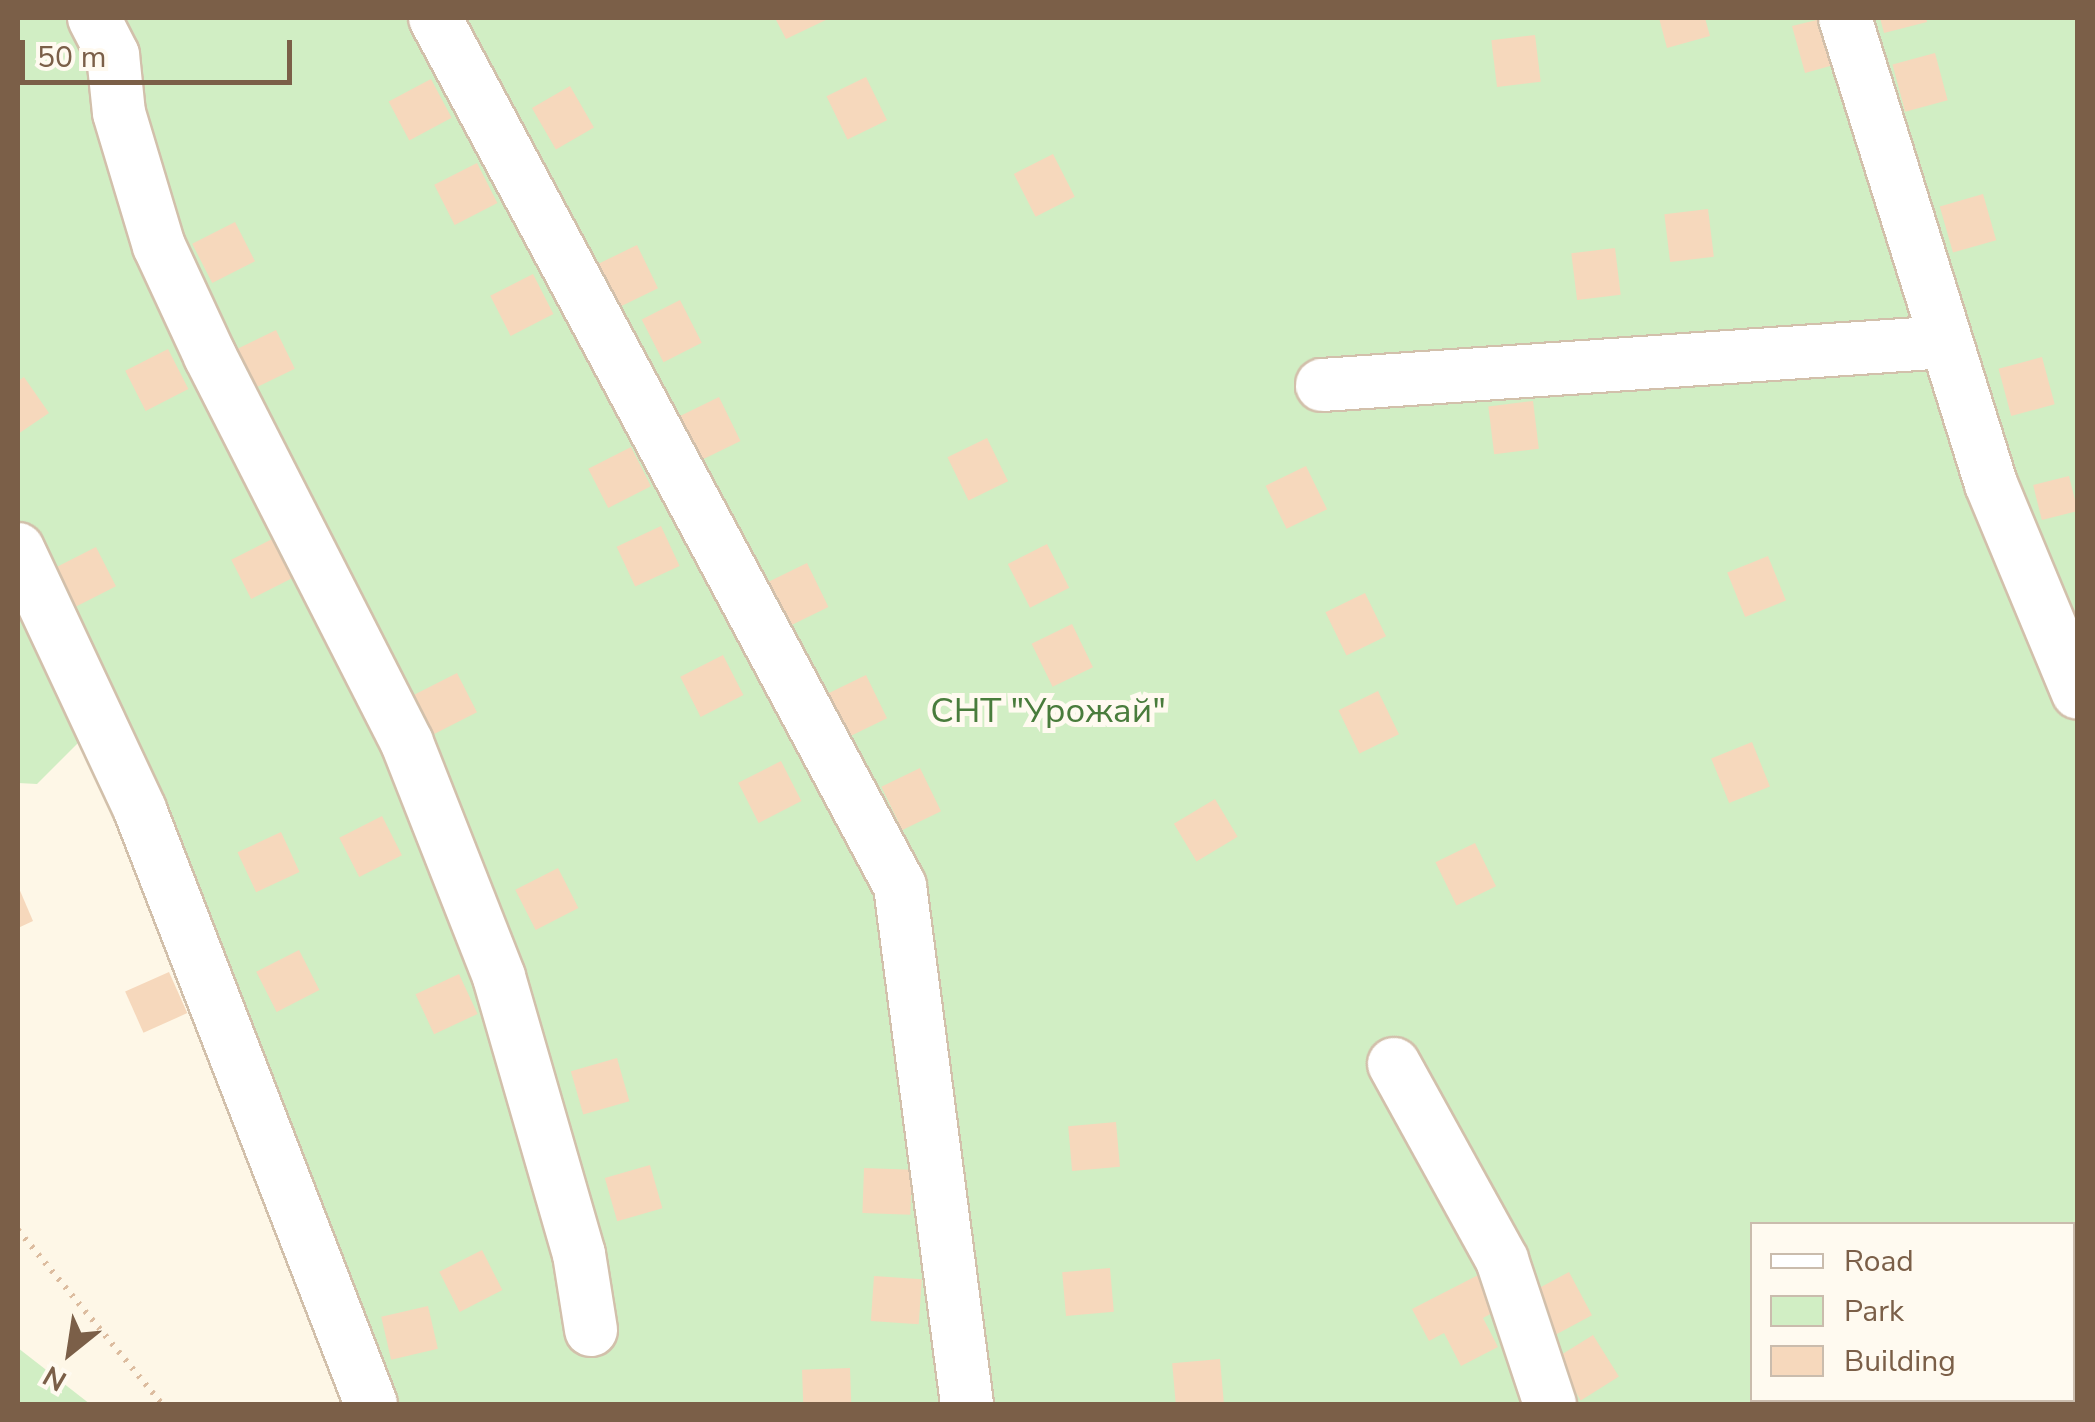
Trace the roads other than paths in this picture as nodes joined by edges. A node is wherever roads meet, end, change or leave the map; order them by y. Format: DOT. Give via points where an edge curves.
graph roads {
  1 [pos="94,18"];
  2 [pos="435,18"];
  3 [pos="1845,18"];
  4 [pos="1946,342"];
  5 [pos="1322,386"];
  6 [pos="18,549"];
  7 [pos="2078,693"];
  8 [pos="1394,1064"];
  9 [pos="591,1330"];
  10 [pos="371,1404"];
  11 [pos="967,1404"];
  12 [pos="1550,1404"];
  1 -- 9 [label="lane" via="112,55 119,114 160,246 406,743 500,978 579,1254"];
  2 -- 11 [label="lane" via="900,886"];
  3 -- 4 [label="lane"];
  4 -- 5 [label="lane"];
  4 -- 7 [label="lane" via="1990,484"];
  6 -- 10 [label="lane" via="140,810"];
  8 -- 12 [label="lane" via="1502,1260"];
}
